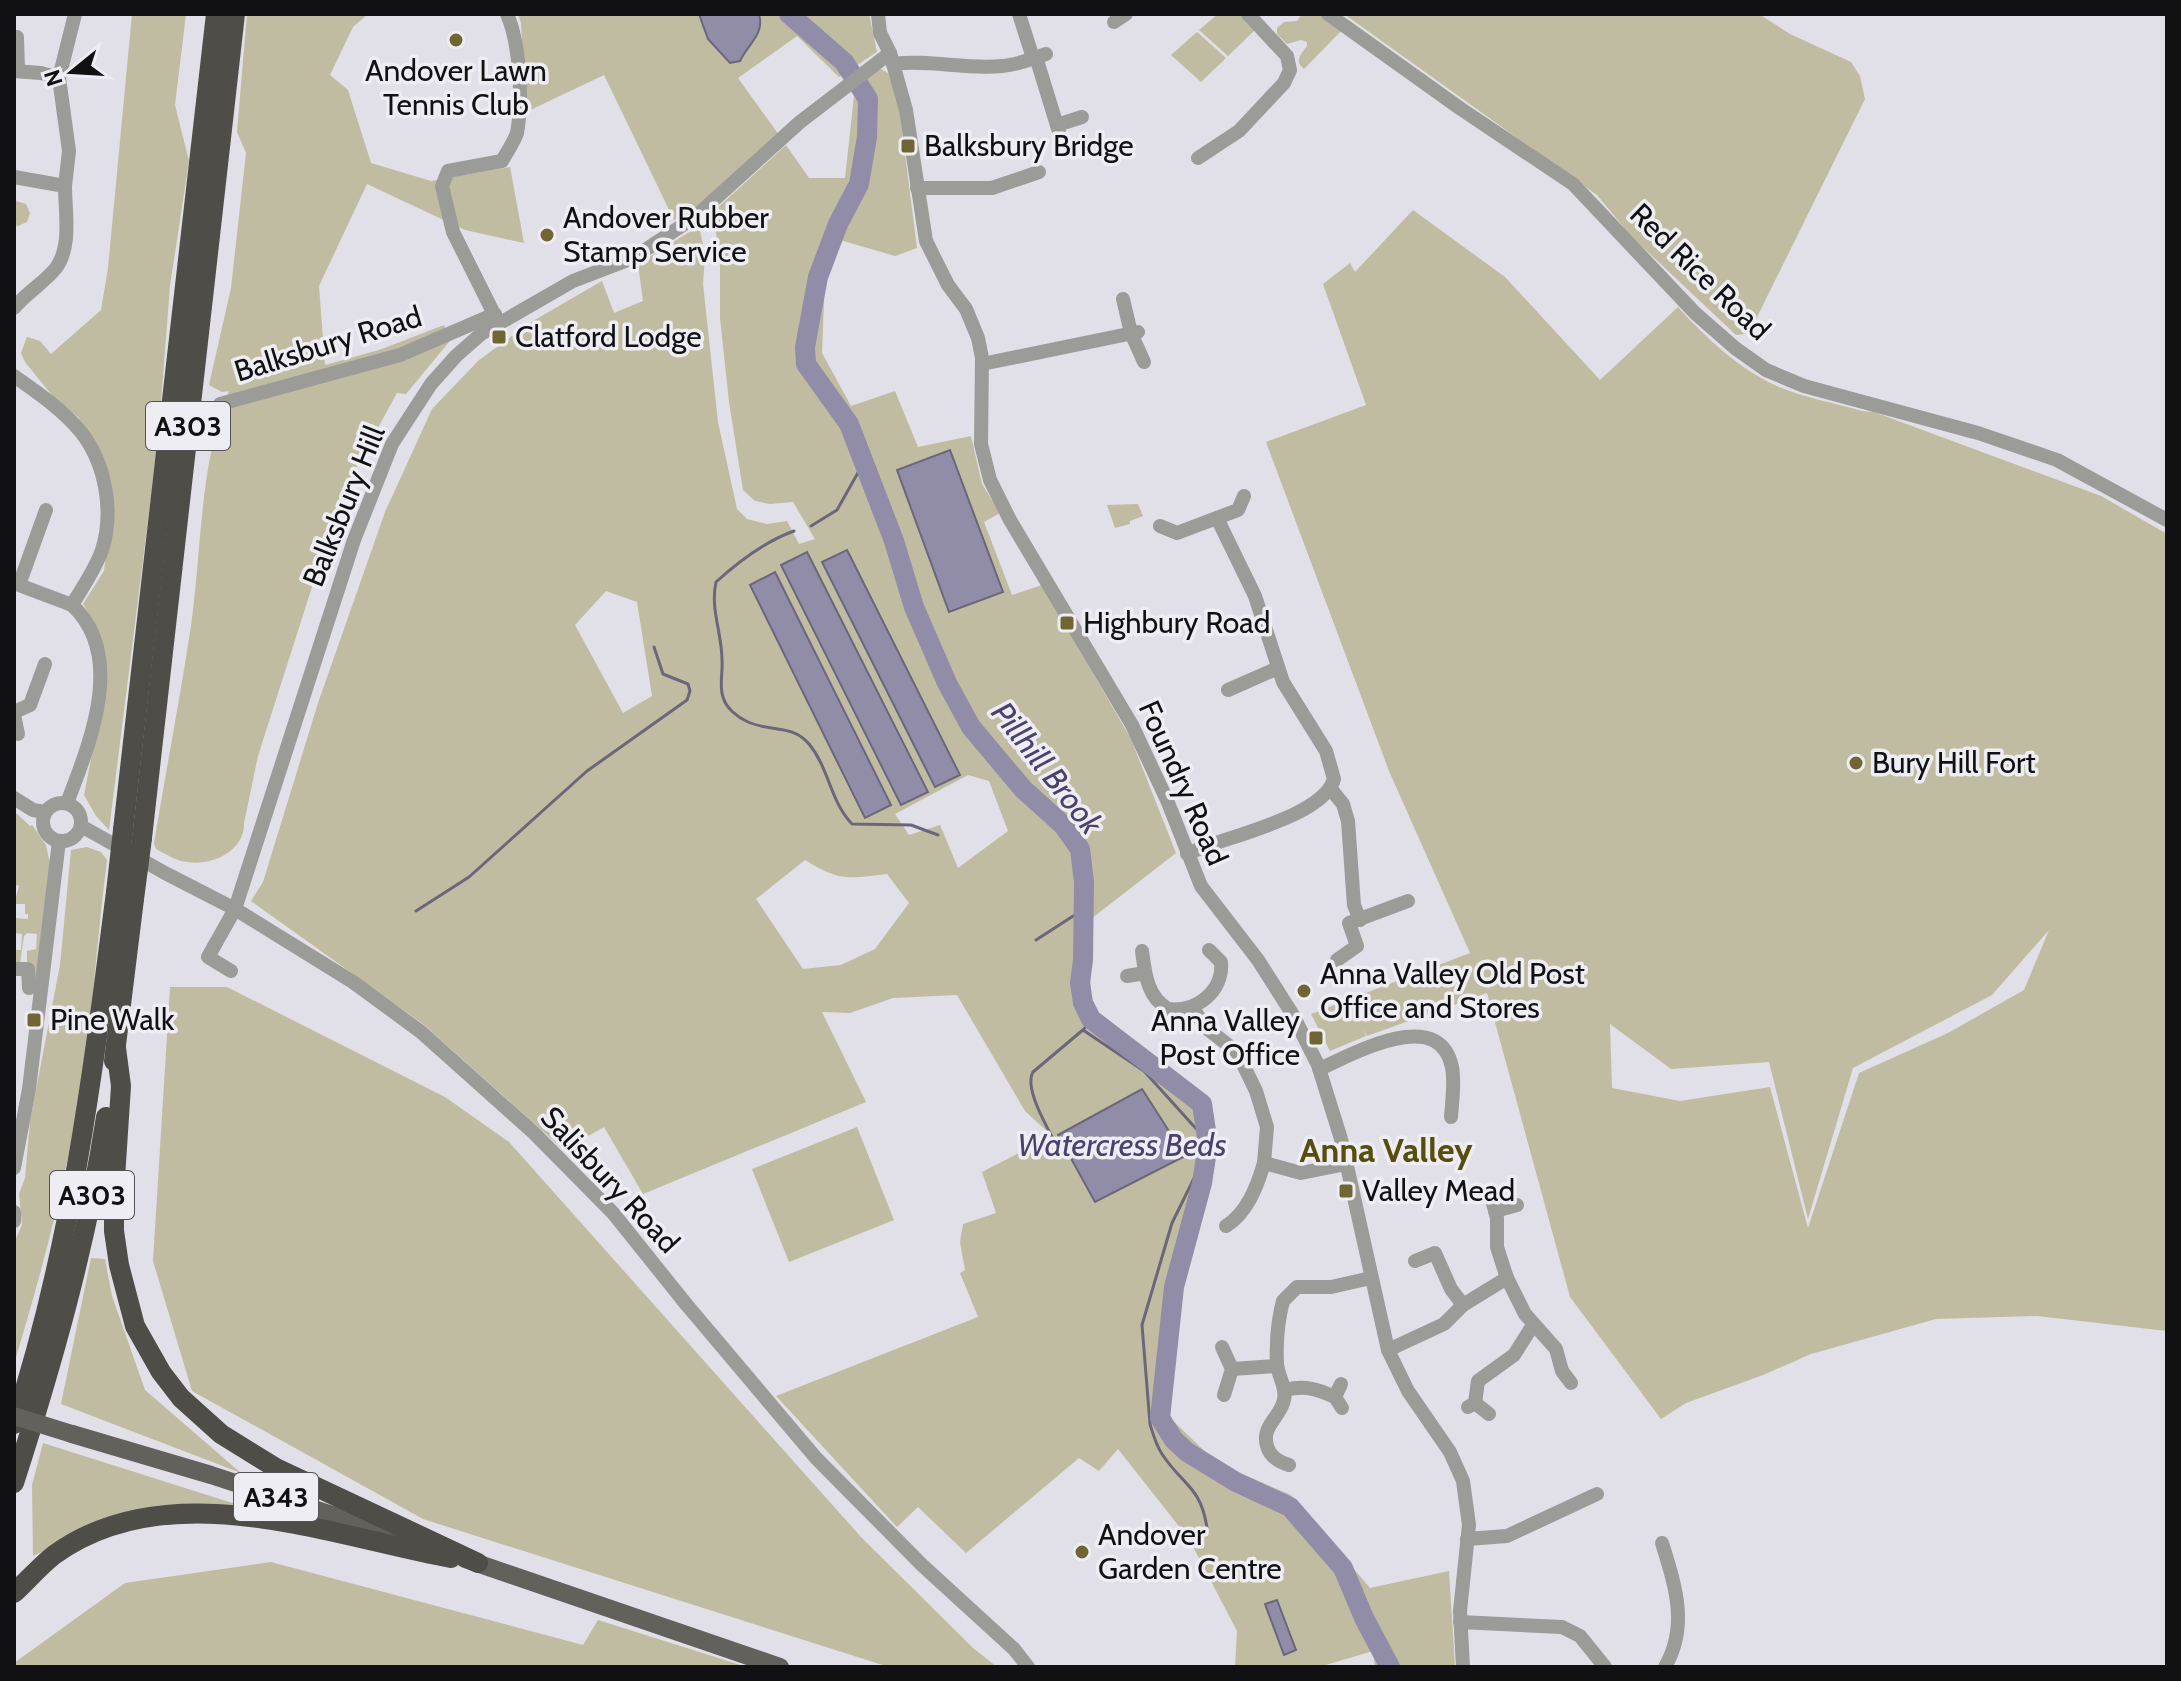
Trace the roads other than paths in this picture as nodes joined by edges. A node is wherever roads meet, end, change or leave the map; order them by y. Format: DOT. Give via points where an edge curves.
graph roads {
  1 [pos="75,14"];
  2 [pos="216,14"];
  3 [pos="235,14"];
  4 [pos="507,14"];
  5 [pos="878,14"];
  6 [pos="1019,14"];
  7 [pos="1248,14"];
  8 [pos="1328,14"];
  9 [pos="14,37"];
  10 [pos="1038,56"];
  11 [pos="891,58"];
  12 [pos="16,71"];
  13 [pos="59,78"];
  14 [pos="1082,117"];
  15 [pos="1198,158"];
  16 [pos="1039,172"];
  17 [pos="14,177"];
  18 [pos="65,186"];
  19 [pos="917,188"];
  20 [pos="1123,299"];
  21 [pos="14,308"];
  22 [pos="497,319"];
  23 [pos="1134,332"];
  24 [pos="1144,362"];
  25 [pos="982,364"];
  26 [pos="14,376"];
  27 [pos="220,404"];
  28 [pos="1244,496"];
  29 [pos="46,510"];
  30 [pos="1217,518"];
  31 [pos="2167,520"];
  32 [pos="1160,526"];
  33 [pos="16,590"];
  34 [pos="72,605"];
  35 [pos="45,664"];
  36 [pos="1278,668"];
  37 [pos="1236,682"];
  38 [pos="14,714"];
  39 [pos="18,734"];
  40 [pos="1330,788"];
  41 [pos="14,798"];
  42 [pos="67,803"];
  43 [pos="45,812"];
  44 [pos="81,826"];
  45 [pos="132,834"];
  46 [pos="59,841"];
  47 [pos="1187,854"];
  48 [pos="125,895"];
  49 [pos="1408,901"];
  50 [pos="235,909"];
  51 [pos="1360,920"];
  52 [pos="1209,950"];
  53 [pos="1142,951"];
  54 [pos="1337,960"];
  55 [pos="14,969"];
  56 [pos="231,971"];
  57 [pos="1145,973"];
  58 [pos="1127,976"];
  59 [pos="29,988"];
  60 [pos="1193,1008"];
  61 [pos="116,1048"];
  62 [pos="1319,1069"];
  63 [pos="21,1089"];
  64 [pos="1456,1107"];
  65 [pos="1264,1163"];
  66 [pos="1346,1164"];
  67 [pos="14,1168"];
  68 [pos="1517,1205"];
  69 [pos="14,1212"];
  70 [pos="14,1221"];
  71 [pos="1238,1224"];
  72 [pos="1415,1261"];
  73 [pos="1371,1278"];
  74 [pos="1507,1278"];
  75 [pos="1463,1305"];
  76 [pos="1533,1325"];
  77 [pos="1222,1347"];
  78 [pos="1388,1350"];
  79 [pos="36,1356"];
  80 [pos="1277,1366"];
  81 [pos="1232,1369"];
  82 [pos="1571,1383"];
  83 [pos="1285,1390"];
  84 [pos="14,1391"];
  85 [pos="1224,1395"];
  86 [pos="1339,1397"];
  87 [pos="1489,1414"];
  88 [pos="14,1416"];
  89 [pos="14,1424"];
  90 [pos="1289,1465"];
  91 [pos="14,1483"];
  92 [pos="1597,1494"];
  93 [pos="1467,1539"];
  94 [pos="1662,1543"];
  95 [pos="478,1563"];
  96 [pos="14,1593"];
  97 [pos="1460,1622"];
  98 [pos="1026,1665"];
  99 [pos="780,1667"];
  100 [pos="1463,1667"];
  101 [pos="1605,1667"];
  102 [pos="1665,1667"];
  1 -- 13 [label="street"];
  2 -- 45 [label="highway, A303"];
  3 -- 45 [label="highway, A303"];
  4 -- 22 [label="street" via="520,80 516,135 502,161 448,171 442,186 453,232"];
  5 -- 11 [label="street, Foundry Road"];
  6 -- 10 [label="street"];
  7 -- 15 [label="street" via="1287,56 1288,77 1239,131"];
  8 -- 31 [label="street, Red Rice Road" via="1573,184 1695,313 1766,370 1804,386 2057,460"];
  9 -- 12 [label="street"];
  10 -- 11 [label="street" via="999,67"];
  10 -- 14 [label="street" via="1058,129"];
  11 -- 19 [label="street, Foundry Road" via="906,110"];
  11 -- 22 [label="street, Balksbury Hill" via="868,68 800,122 695,217 633,258"];
  12 -- 13 [label="street"];
  13 -- 18 [label="street" via="69,151"];
  16 -- 19 [label="street" via="992,188"];
  17 -- 18 [label="street"];
  18 -- 21 [label="street" via="66,237 59,261"];
  19 -- 25 [label="street, Foundry Road" via="929,253 970,318"];
  20 -- 23 [label="street"];
  22 -- 27 [label="street, Balksbury Road" via="400,355"];
  22 -- 50 [label="street, Balksbury Hill" via="431,384 392,444 338,585"];
  23 -- 24 [label="street"];
  23 -- 25 [label="street"];
  25 -- 47 [label="street, Foundry Road" via="980,434 990,480 1132,725"];
  26 -- 34 [label="street" via="83,434 103,477 108,498 105,538"];
  28 -- 30 [label="street" via="1238,510"];
  29 -- 33 [label="street"];
  30 -- 32 [label="street" via="1177,533"];
  30 -- 36 [label="street" via="1238,573 1259,607"];
  33 -- 34 [label="street"];
  34 -- 42 [label="street" via="94,639 100,686 94,727"];
  35 -- 38 [label="street" via="30,705"];
  36 -- 37 [label="street"];
  36 -- 40 [label="street" via="1326,751 1334,779"];
  38 -- 39 [label="street"];
  40 -- 47 [label="street" via="1275,824"];
  40 -- 51 [label="street" via="1346,812 1354,905"];
  41 -- 43 [label="street"];
  42 -- 43 [label="street"];
  42 -- 44 [label="street" via="77,809"];
  43 -- 46 [label="street" via="45,830"];
  44 -- 46 [label="street" via="70,839"];
  44 -- 50 [label="street, Salisbury Road"];
  45 -- 48 [label="highway, A303, bridge"];
  46 -- 63 [label="street"];
  47 -- 62 [label="street, Foundry Road" via="1201,886 1249,946 1293,1015"];
  48 -- 61 [label="highway, A303"];
  48 -- 79 [label="highway, A303" via="81,1150"];
  49 -- 51 [label="street"];
  50 -- 56 [label="street, Balksbury Hill" via="208,957"];
  50 -- 98 [label="street, Salisbury Road" via="353,982 421,1032 534,1133 613,1213 816,1458"];
  51 -- 54 [label="street" via="1349,923 1357,946"];
  52 -- 60 [label="street" via="1226,964 1215,988"];
  53 -- 57 [label="street"];
  55 -- 59 [label="street" via="28,969"];
  57 -- 58 [label="street"];
  57 -- 60 [label="street" via="1163,1006"];
  60 -- 65 [label="street" via="1205,1027 1237,1052 1256,1091 1267,1127"];
  61 -- 91 [label="highway, A303" via="84,1240"];
  61 -- 95 [label="highway" via="121,1086 114,1160 117,1253 135,1326 161,1372 197,1414 266,1462"];
  62 -- 64 [label="street" via="1382,1043 1430,1038 1448,1056"];
  62 -- 66 [label="street, Foundry Road"];
  63 -- 67 [label="street"];
  65 -- 66 [label="street" via="1301,1173"];
  65 -- 71 [label="street"];
  66 -- 73 [label="street, Foundry Road"];
  68 -- 74 [label="street" via="1494,1206 1497,1247"];
  69 -- 70 [label="street"];
  72 -- 75 [label="street" via="1436,1248"];
  73 -- 78 [label="street, Foundry Road"];
  73 -- 80 [label="street" via="1291,1290 1280,1312"];
  74 -- 75 [label="street"];
  74 -- 76 [label="street"];
  75 -- 78 [label="street" via="1444,1324"];
  76 -- 82 [label="street" via="1552,1343"];
  76 -- 87 [label="street" via="1514,1355 1478,1381 1472,1405"];
  77 -- 81 [label="street"];
  78 -- 93 [label="street, Foundry Road" via="1408,1391 1457,1464 1468,1510"];
  79 -- 84 [label="highway"];
  79 -- 89 [label="highway, A303"];
  80 -- 81 [label="street"];
  80 -- 83 [label="street"];
  81 -- 85 [label="street"];
  83 -- 86 [label="street" via="1312,1387"];
  83 -- 90 [label="street" via="1265,1442 1266,1459"];
  88 -- 95 [label="main road, A343, bridge"];
  92 -- 93 [label="street" via="1507,1536"];
  93 -- 97 [label="street, Foundry Road"];
  94 -- 102 [label="street" via="1674,1557 1679,1618"];
  95 -- 96 [label="highway" via="236,1515 159,1515 93,1534 54,1555"];
  95 -- 99 [label="main road, A343"];
  97 -- 100 [label="street, Foundry Road"];
  97 -- 101 [label="street" via="1562,1627 1580,1636"];
}
